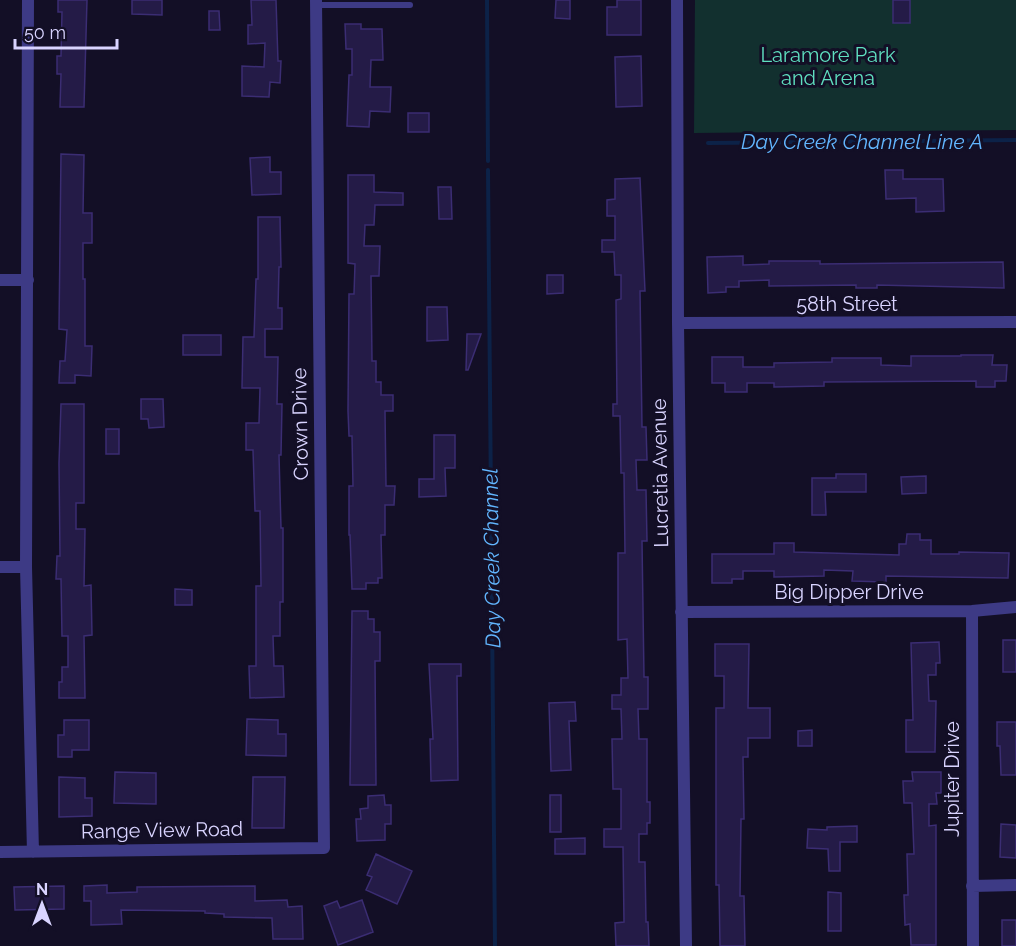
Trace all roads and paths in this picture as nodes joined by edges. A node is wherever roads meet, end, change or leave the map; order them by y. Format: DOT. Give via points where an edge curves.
graph roads {
  1 [pos="28,0"];
  2 [pos="677,0"];
  3 [pos="316,3"];
  4 [pos="410,5"];
  5 [pos="0,280"];
  6 [pos="28,280"];
  7 [pos="1016,322"];
  8 [pos="678,323"];
  9 [pos="0,567"];
  10 [pos="26,567"];
  11 [pos="1016,608"];
  12 [pos="972,611"];
  13 [pos="681,612"];
  14 [pos="324,848"];
  15 [pos="0,852"];
  16 [pos="33,852"];
  17 [pos="1016,885"];
  18 [pos="972,886"];
  19 [pos="686,946"];
  20 [pos="973,946"];
  1 -- 6 [label="street"];
  2 -- 8 [label="street, Lucretia Avenue"];
  3 -- 4 [label="lane"];
  3 -- 14 [label="street, Crown Drive"];
  5 -- 6 [label="street"];
  6 -- 10 [label="street"];
  7 -- 8 [label="street, 58th Street"];
  8 -- 13 [label="street, Lucretia Avenue"];
  9 -- 10 [label="street"];
  10 -- 16 [label="street"];
  11 -- 12 [label="street, Big Dipper Drive"];
  12 -- 13 [label="street, Big Dipper Drive"];
  12 -- 18 [label="street, Jupiter Drive"];
  13 -- 19 [label="street, Lucretia Avenue"];
  14 -- 16 [label="street, Range View Road"];
  15 -- 16 [label="street, Range View Road"];
  17 -- 18 [label="street"];
  18 -- 20 [label="street, Jupiter Drive"];
}
